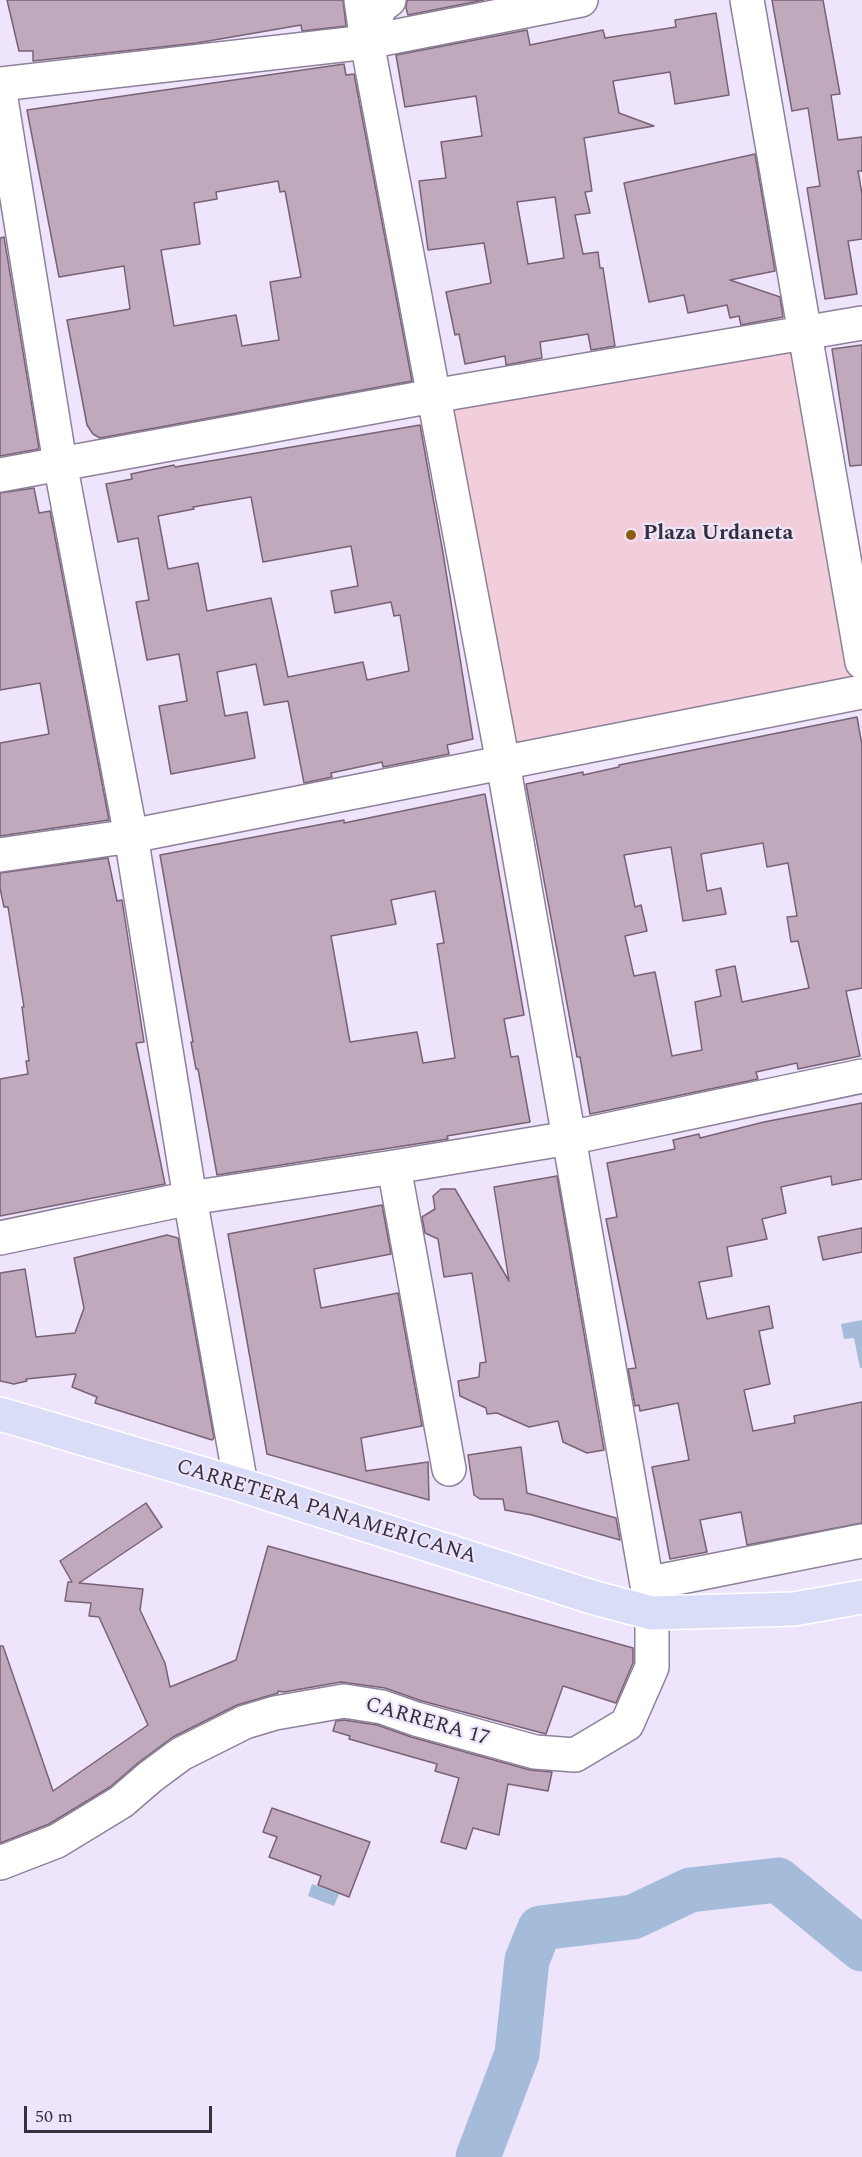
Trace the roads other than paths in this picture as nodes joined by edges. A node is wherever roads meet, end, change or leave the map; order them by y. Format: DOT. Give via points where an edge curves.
graph roads {
  1 [pos="361,0"];
  2 [pos="389,0"];
  3 [pos="581,0"];
  4 [pos="747,0"];
  5 [pos="367,42"];
  6 [pos="0,84"];
  7 [pos="0,93"];
  8 [pos="862,323"];
  9 [pos="806,334"];
  10 [pos="433,396"];
  11 [pos="60,463"];
  12 [pos="0,475"];
  13 [pos="862,662"];
  14 [pos="862,692"];
  15 [pos="503,763"];
  16 [pos="131,836"];
  17 [pos="0,855"];
  18 [pos="862,1076"];
  19 [pos="569,1138"];
  20 [pos="394,1167"];
  21 [pos="190,1198"];
  22 [pos="0,1238"];
  23 [pos="0,1414"];
  24 [pos="449,1469"];
  25 [pos="241,1485"];
  26 [pos="862,1541"];
  27 [pos="862,1598"];
  28 [pos="652,1613"];
  29 [pos="0,1863"];
  1 -- 5 [label="street"];
  2 -- 5 [label="street" via="380,7"];
  3 -- 5 [label="street"];
  4 -- 9 [label="street"];
  5 -- 6 [label="street"];
  5 -- 10 [label="street"];
  7 -- 11 [label="street"];
  8 -- 9 [label="street"];
  9 -- 10 [label="street"];
  9 -- 13 [label="street"];
  10 -- 11 [label="street"];
  10 -- 15 [label="street"];
  11 -- 12 [label="street"];
  11 -- 16 [label="street"];
  14 -- 15 [label="street"];
  15 -- 16 [label="street"];
  15 -- 19 [label="street"];
  16 -- 17 [label="street"];
  16 -- 21 [label="street"];
  18 -- 19 [label="street"];
  19 -- 20 [label="street"];
  19 -- 28 [label="street"];
  20 -- 21 [label="street"];
  20 -- 24 [label="street"];
  21 -- 22 [label="street"];
  21 -- 25 [label="street"];
  23 -- 25 [label="main road, CARRETERA PANAMERICANA"];
  25 -- 28 [label="main road, CARRETERA PANAMERICANA"];
  26 -- 28 [label="street" via="662,1581"];
  27 -- 28 [label="main road, CARRETERA PANAMERICANA" via="794,1609"];
  28 -- 29 [label="street, CARRERA 17" via="652,1667 627,1724 574,1755 535,1752 382,1707 344,1701 275,1713 245,1722 181,1754 121,1802 74,1831"];
}
